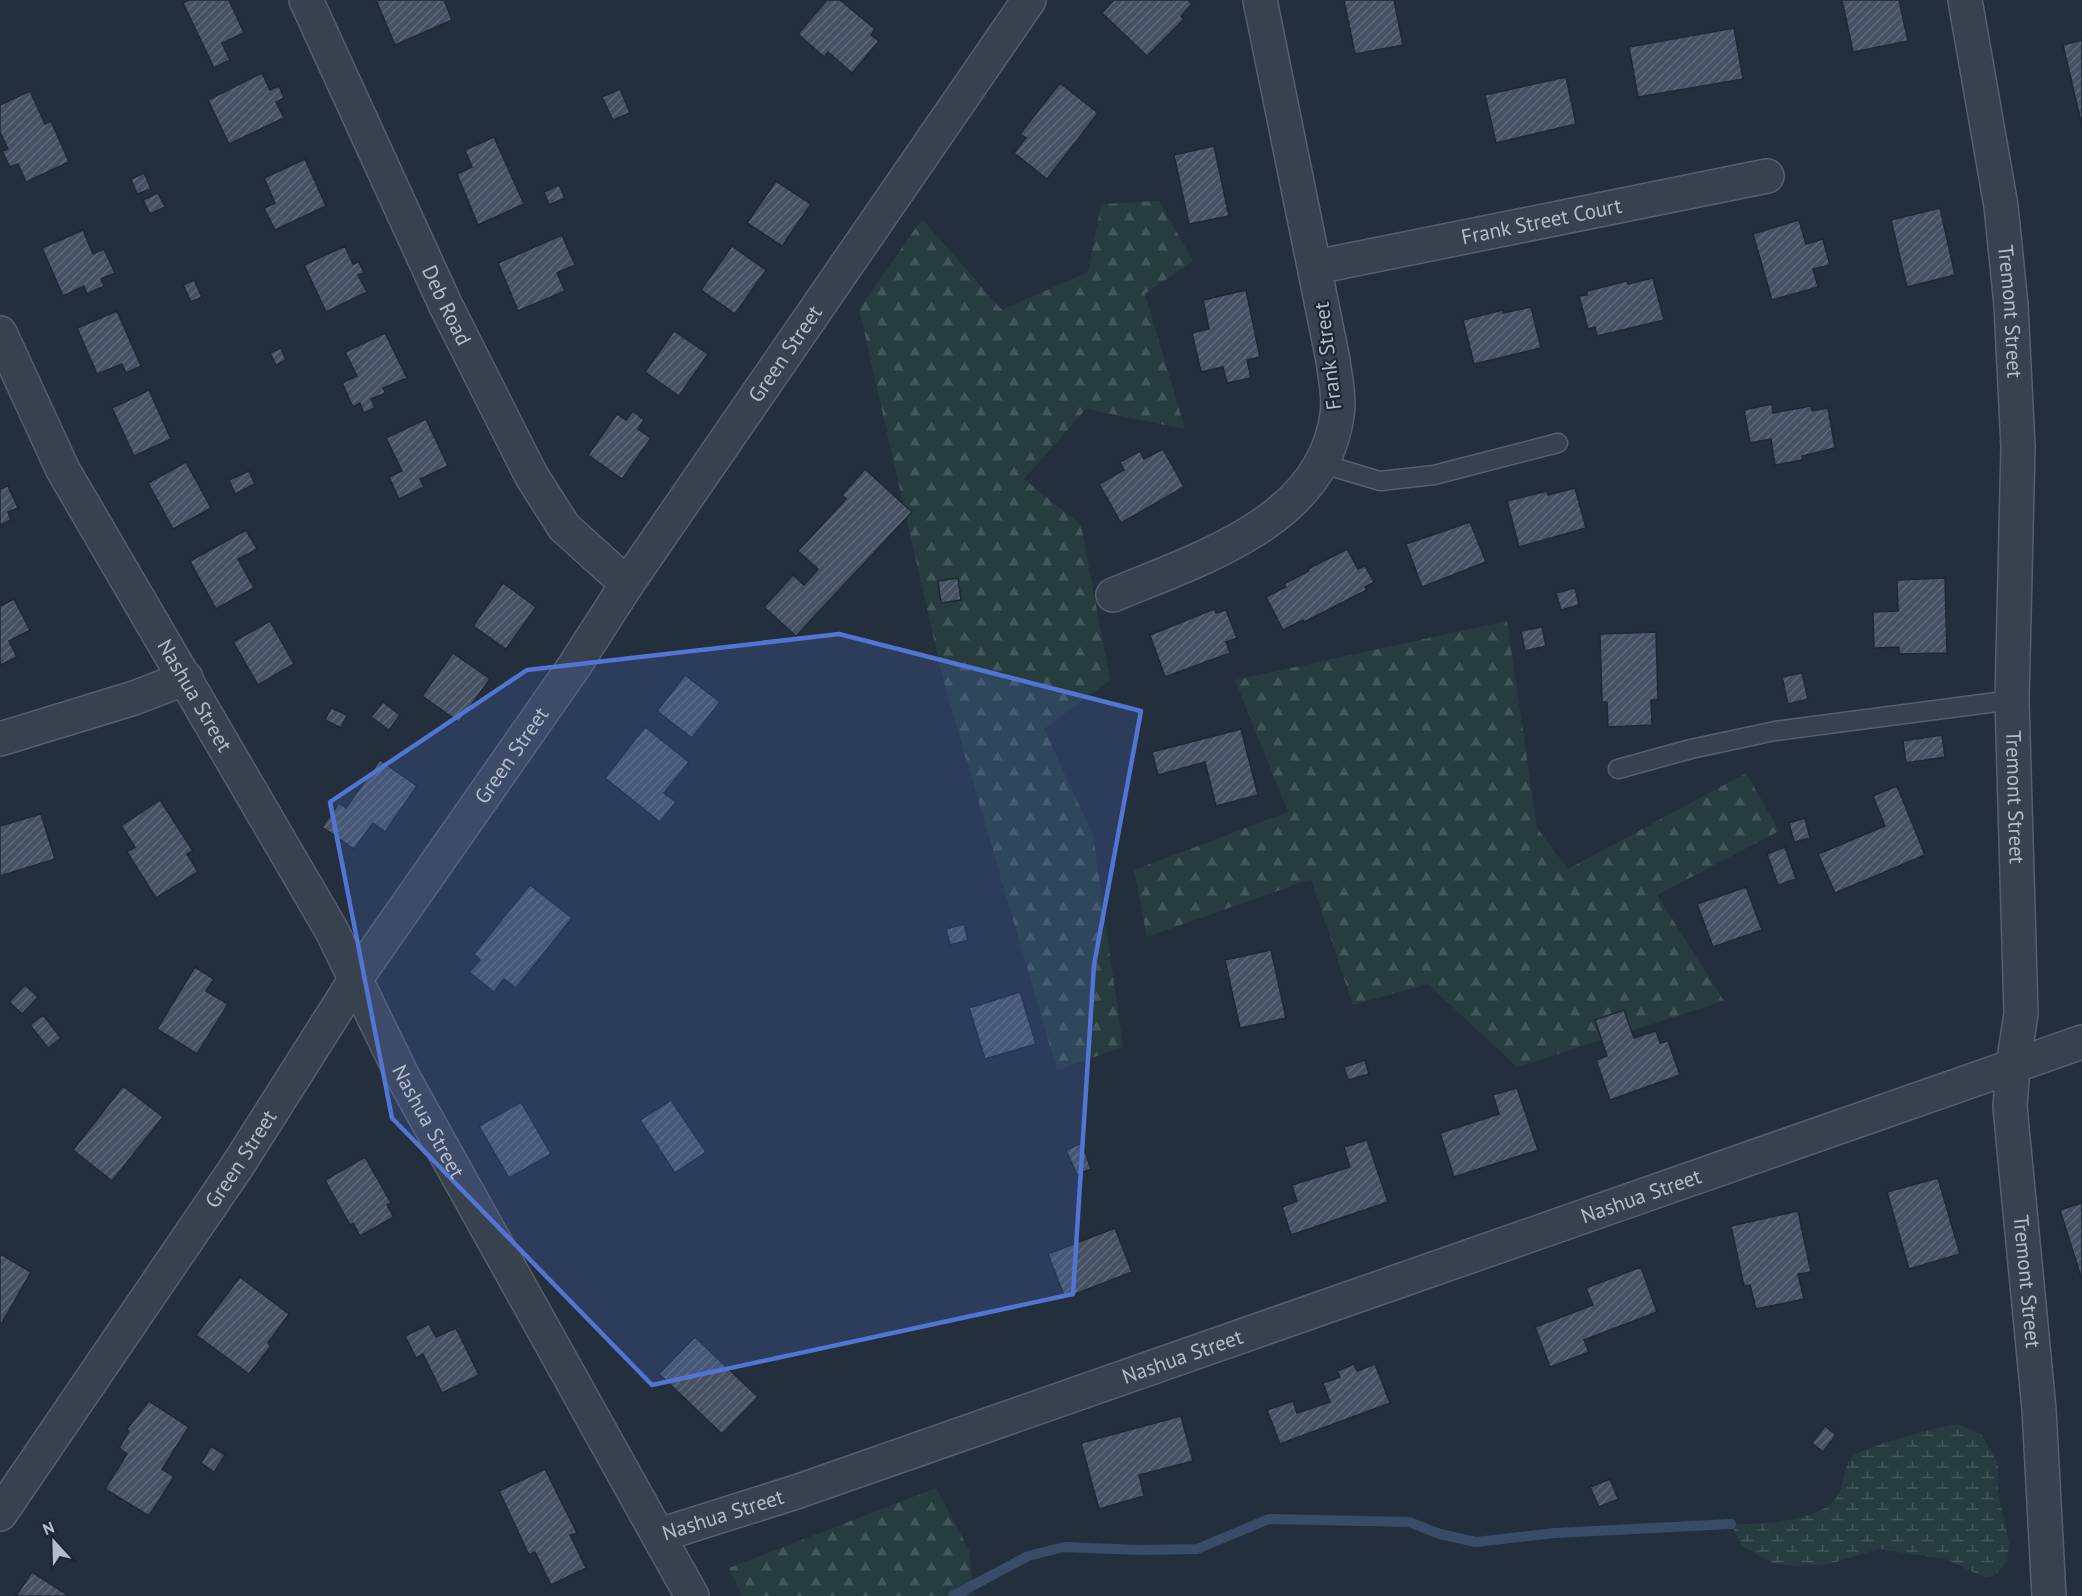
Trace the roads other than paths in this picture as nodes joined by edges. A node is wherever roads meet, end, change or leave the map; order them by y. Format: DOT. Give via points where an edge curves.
graph roads {
  1 [pos="306,0"];
  2 [pos="1029,0"];
  3 [pos="1260,0"];
  4 [pos="1965,0"];
  5 [pos="1767,176"];
  6 [pos="1316,267"];
  7 [pos="0,333"];
  8 [pos="1558,443"];
  9 [pos="1323,464"];
  10 [pos="627,584"];
  11 [pos="1113,595"];
  12 [pos="186,678"];
  13 [pos="2012,700"];
  14 [pos="0,740"];
  15 [pos="1618,769"];
  16 [pos="357,977"];
  17 [pos="2082,1042"];
  18 [pos="2013,1066"];
  19 [pos="0,1514"];
  20 [pos="660,1536"];
  21 [pos="692,1596"];
  22 [pos="2049,1596"];
  1 -- 10 [label="street, Deb Road" via="446,306 531,474 564,527"];
  2 -- 10 [label="street, Green Street"];
  3 -- 6 [label="street, Frank Street"];
  4 -- 13 [label="street, Tremont Street" via="2001,206 2012,305 2018,447"];
  5 -- 6 [label="street, Frank Street Court"];
  6 -- 9 [label="street, Frank Street" via="1338,401"];
  7 -- 12 [label="street, Nashua Street" via="63,470"];
  8 -- 9 [label="lane" via="1434,475 1380,481"];
  9 -- 11 [label="street, Frank Street" via="1294,500 1265,522 1202,558"];
  10 -- 16 [label="street, Green Street" via="575,665"];
  12 -- 14 [label="street"];
  12 -- 16 [label="street, Nashua Street"];
  13 -- 15 [label="lane" via="1774,731 1691,748"];
  13 -- 18 [label="street, Tremont Street" via="2021,1014"];
  16 -- 19 [label="street, Green Street" via="238,1166"];
  16 -- 20 [label="street, Nashua Street" via="408,1087"];
  17 -- 18 [label="street, Nashua Street"];
  18 -- 20 [label="street, Nashua Street"];
  18 -- 22 [label="street, Tremont Street" via="2011,1116 2039,1409"];
  20 -- 21 [label="street"];
}
